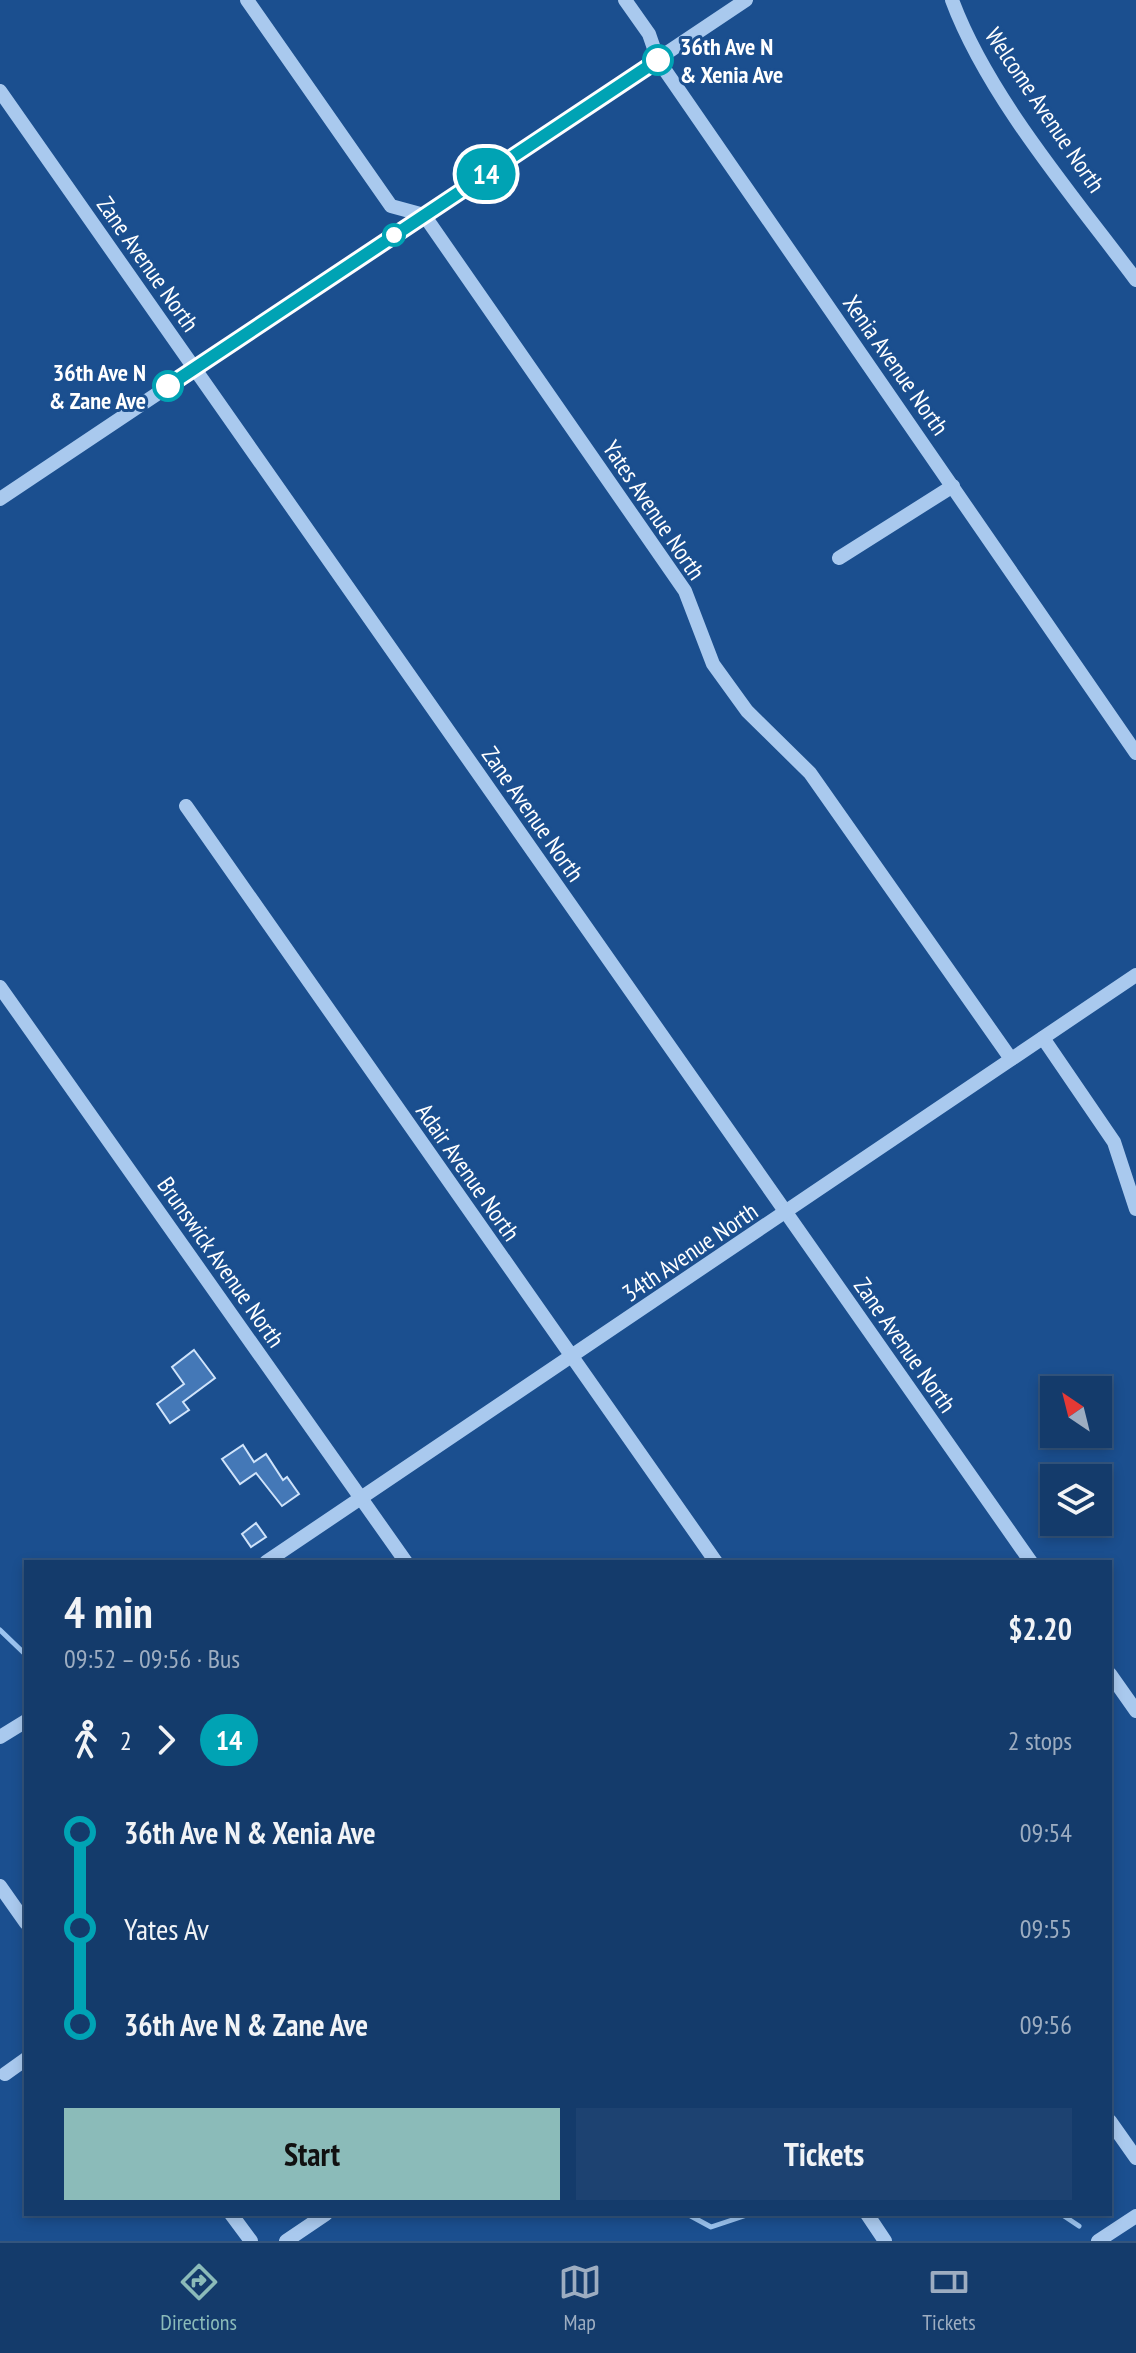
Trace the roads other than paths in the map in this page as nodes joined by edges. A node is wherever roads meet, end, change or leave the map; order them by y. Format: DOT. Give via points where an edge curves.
graph roads {
  1 [pos="247,0"];
  2 [pos="625,0"];
  3 [pos="746,0"];
  4 [pos="952,0"];
  5 [pos="658,60"];
  6 [pos="0,91"];
  7 [pos="424,215"];
  8 [pos="1136,280"];
  9 [pos="194,369"];
  10 [pos="953,486"];
  11 [pos="0,499"];
  12 [pos="839,558"];
  13 [pos="1136,753"];
  14 [pos="186,806"];
  15 [pos="1136,975"];
  16 [pos="0,987"];
  17 [pos="1043,1038"];
  18 [pos="1011,1059"];
  19 [pos="1136,1209"];
  20 [pos="785,1214"];
  21 [pos="571,1357"];
  22 [pos="361,1499"];
  23 [pos="269,1560"];
  24 [pos="405,1560"];
  25 [pos="715,1560"];
  26 [pos="1030,1560"];
  27 [pos="1112,1677"];
  28 [pos="1136,1711"];
  29 [pos="24,1722"];
  30 [pos="0,1737"];
  31 [pos="0,1886"];
  32 [pos="5,1906"];
  33 [pos="24,1921"];
  34 [pos="24,2060"];
  35 [pos="5,2074"];
  36 [pos="1112,2124"];
  37 [pos="1136,2158"];
  38 [pos="232,2216"];
  39 [pos="323,2216"];
  40 [pos="868,2216"];
  41 [pos="1136,2216"];
  42 [pos="251,2241"];
  43 [pos="286,2241"];
  44 [pos="885,2241"];
  45 [pos="1098,2241"];
  1 -- 7 [label="street" via="391,206"];
  2 -- 5 [label="street, Xenia Avenue North" via="649,34"];
  3 -- 5 [label="street"];
  4 -- 8 [label="street, Welcome Avenue North" via="990,75 1033,141"];
  5 -- 7 [label="street"];
  5 -- 10 [label="street, Xenia Avenue North"];
  6 -- 9 [label="street, Zane Avenue North"];
  7 -- 9 [label="street"];
  7 -- 18 [label="street, Yates Avenue North" via="685,591 713,664 747,711 810,773"];
  9 -- 11 [label="street"];
  9 -- 20 [label="street, Zane Avenue North"];
  10 -- 12 [label="street"];
  10 -- 13 [label="street, Xenia Avenue North"];
  14 -- 21 [label="street, Adair Avenue North"];
  15 -- 17 [label="street, 34th Avenue North"];
  16 -- 22 [label="street, Brunswick Avenue North"];
  17 -- 18 [label="street, 34th Avenue North"];
  17 -- 19 [label="street" via="1114,1142"];
  18 -- 20 [label="street, 34th Avenue North"];
  20 -- 21 [label="street, 34th Avenue North"];
  20 -- 26 [label="street, Zane Avenue North"];
  21 -- 22 [label="street, 34th Avenue North"];
  21 -- 25 [label="street, Adair Avenue North"];
  22 -- 23 [label="street, 34th Avenue North"];
  22 -- 24 [label="street, Brunswick Avenue North"];
  27 -- 28 [label="street"];
  29 -- 30 [label="street"];
  31 -- 32 [label="street"];
  32 -- 33 [label="street"];
  34 -- 35 [label="street"];
  36 -- 37 [label="street"];
  38 -- 42 [label="street"];
  39 -- 43 [label="street"];
  40 -- 44 [label="street"];
  41 -- 45 [label="street"];
}
